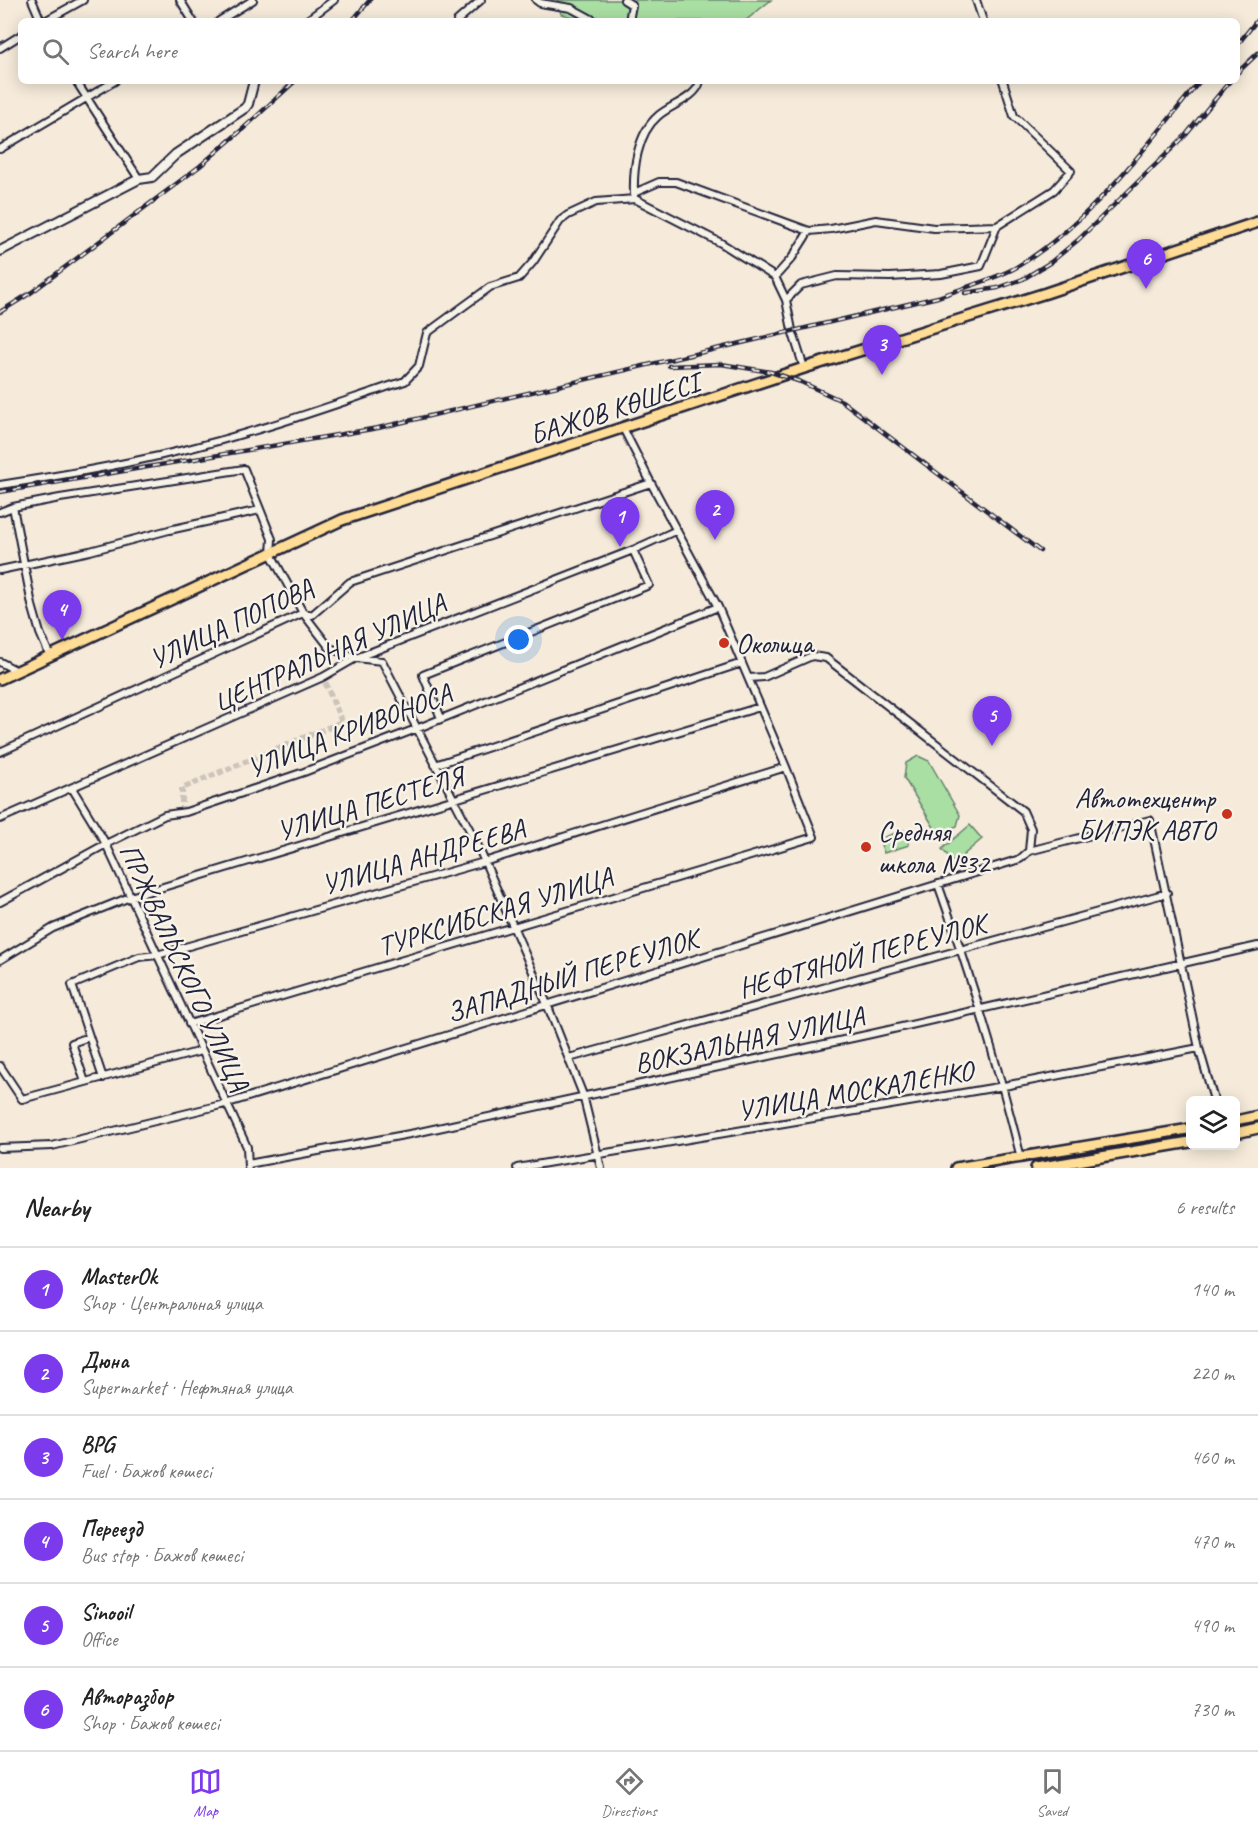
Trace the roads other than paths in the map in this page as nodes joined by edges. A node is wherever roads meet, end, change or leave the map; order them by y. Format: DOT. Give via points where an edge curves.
graph roads {
  1 [pos="32,0"];
  2 [pos="83,0"];
  3 [pos="180,0"];
  4 [pos="254,0"];
  5 [pos="334,0"];
  6 [pos="481,0"];
  7 [pos="536,0"];
  8 [pos="624,0"];
  9 [pos="639,0"];
  10 [pos="976,0"];
  11 [pos="550,2"];
  12 [pos="632,6"];
  13 [pos="41,18"];
  14 [pos="49,18"];
  15 [pos="191,18"];
  16 [pos="224,18"];
  17 [pos="310,18"];
  18 [pos="461,18"];
  19 [pos="589,18"];
  20 [pos="630,18"];
  21 [pos="982,18"];
  22 [pos="18,37"];
  23 [pos="0,48"];
  24 [pos="78,84"];
  25 [pos="111,84"];
  26 [pos="253,84"];
  27 [pos="699,84"];
  28 [pos="1004,84"];
  29 [pos="86,98"];
  30 [pos="0,149"];
  31 [pos="139,179"];
  32 [pos="634,196"];
  33 [pos="1258,222"];
  34 [pos="997,226"];
  35 [pos="808,231"];
  36 [pos="0,251"];
  37 [pos="775,278"];
  38 [pos="786,300"];
  39 [pos="804,368"];
  40 [pos="623,428"];
  41 [pos="651,483"];
  42 [pos="0,485"];
  43 [pos="13,507"];
  44 [pos="260,510"];
  45 [pos="0,512"];
  46 [pos="677,530"];
  47 [pos="633,550"];
  48 [pos="271,554"];
  49 [pos="25,564"];
  50 [pos="0,570"];
  51 [pos="718,607"];
  52 [pos="303,613"];
  53 [pos="50,656"];
  54 [pos="356,658"];
  55 [pos="0,662"];
  56 [pos="742,663"];
  57 [pos="17,671"];
  58 [pos="748,678"];
  59 [pos="0,679"];
  60 [pos="760,707"];
  61 [pos="441,718"];
  62 [pos="416,729"];
  63 [pos="0,752"];
  64 [pos="435,765"];
  65 [pos="786,767"];
  66 [pos="72,788"];
  67 [pos="453,801"];
  68 [pos="0,819"];
  69 [pos="106,844"];
  70 [pos="1029,851"];
  71 [pos="484,862"];
  72 [pos="938,884"];
  73 [pos="1167,893"];
  74 [pos="130,897"];
  75 [pos="0,902"];
  76 [pos="514,927"];
  77 [pos="1258,946"];
  78 [pos="961,950"];
  79 [pos="157,955"];
  80 [pos="0,960"];
  81 [pos="1181,964"];
  82 [pos="547,1004"];
  83 [pos="979,1011"];
  84 [pos="189,1024"];
  85 [pos="89,1037"];
  86 [pos="1199,1048"];
  87 [pos="201,1051"];
  88 [pos="568,1058"];
  89 [pos="0,1066"];
  90 [pos="103,1078"];
  91 [pos="85,1082"];
  92 [pos="1004,1086"];
  93 [pos="583,1095"];
  94 [pos="1213,1096"];
  95 [pos="225,1104"];
  96 [pos="1258,1116"];
  97 [pos="1240,1120"];
  98 [pos="1258,1128"];
  99 [pos="1186,1130"];
  100 [pos="1240,1132"];
  101 [pos="1186,1143"];
  102 [pos="0,1148"];
  103 [pos="598,1156"];
  104 [pos="1022,1163"];
  105 [pos="248,1166"];
  106 [pos="517,1168"];
  107 [pos="601,1168"];
  108 [pos="956,1168"];
  109 [pos="1042,1168"];
  1 -- 13 [label="street"];
  2 -- 14 [label="street"];
  3 -- 15 [label="street"];
  4 -- 16 [label="street"];
  5 -- 17 [label="street"];
  6 -- 18 [label="street"];
  7 -- 11 [label="street"];
  8 -- 12 [label="street"];
  9 -- 12 [label="street"];
  10 -- 21 [label="street"];
  11 -- 19 [label="street"];
  12 -- 20 [label="street"];
  22 -- 23 [label="street"];
  24 -- 29 [label="street"];
  25 -- 29 [label="street"];
  26 -- 31 [label="street" via="245,108 176,154 152,177"];
  27 -- 32 [label="street" via="657,116 646,131 635,162"];
  28 -- 34 [label="street" via="1014,116 1071,171 1054,190"];
  29 -- 30 [label="street"];
  29 -- 31 [label="street"];
  31 -- 36 [label="street"];
  32 -- 35 [label="street" via="659,182 675,182"];
  32 -- 37 [label="street" via="721,243"];
  32 -- 42 [label="street" via="596,202 560,221 519,278 490,287 427,333 419,366 405,381 199,446"];
  33 -- 39 [label="main road, БАЖОВ КӨШЕСІ"];
  34 -- 35 [label="street" via="934,228 876,220"];
  34 -- 38 [label="street" via="981,266 941,274 837,276 801,285"];
  35 -- 37 [label="street"];
  37 -- 38 [label="street"];
  38 -- 39 [label="street"];
  39 -- 40 [label="main road, БАЖОВ КӨШЕСІ"];
  40 -- 41 [label="street"];
  40 -- 48 [label="main road, БАЖОВ КӨШЕСІ" via="342,520"];
  41 -- 46 [label="street"];
  41 -- 52 [label="street, УЛИЦА ПОПОВА" via="350,582 312,615"];
  43 -- 44 [label="street" via="244,469"];
  43 -- 45 [label="street"];
  43 -- 49 [label="street"];
  44 -- 48 [label="street" via="272,539"];
  44 -- 49 [label="street"];
  46 -- 47 [label="street, ЦЕНТРАЛЬНАЯ УЛИЦА"];
  46 -- 51 [label="street"];
  47 -- 54 [label="street, ЦЕНТРАЛЬНАЯ УЛИЦА"];
  47 -- 61 [label="street" via="649,585 423,675"];
  48 -- 52 [label="street"];
  48 -- 53 [label="main road, БАЖОВ КӨШЕСІ"];
  49 -- 50 [label="street"];
  49 -- 53 [label="street" via="35,619"];
  51 -- 56 [label="street"];
  51 -- 61 [label="street, УЛИЦА КРИВОНОСА"];
  52 -- 54 [label="street" via="330,648"];
  52 -- 63 [label="street, УЛИЦА ПОПОВА"];
  53 -- 57 [label="main road, БАЖОВ КӨШЕСІ"];
  54 -- 62 [label="street" via="382,661"];
  54 -- 66 [label="street, ЦЕНТРАЛЬНАЯ УЛИЦА" via="323,677"];
  55 -- 57 [label="street"];
  56 -- 58 [label="street"];
  56 -- 64 [label="street"];
  57 -- 59 [label="main road, БАЖОВ КӨШЕСІ"];
  58 -- 60 [label="street"];
  58 -- 70 [label="street" via="764,677 812,656 826,658 1023,811 1031,829"];
  60 -- 65 [label="street"];
  60 -- 67 [label="street, УЛИЦА ПЕСТЕЛЯ"];
  61 -- 62 [label="street, УЛИЦА КРИВОНОСА"];
  62 -- 64 [label="street"];
  62 -- 69 [label="street, УЛИЦА КРИВОНОСА" via="304,772 186,812 165,815"];
  64 -- 67 [label="street"];
  65 -- 71 [label="street, УЛИЦА АНДРЕЕВА"];
  65 -- 76 [label="street, ТУРКСИБСКАЯ УЛИЦА" via="814,837"];
  66 -- 68 [label="street, ЦЕНТРАЛЬНАЯ УЛИЦА"];
  66 -- 69 [label="street, ПРЖВАЛЬСКОГО УЛИЦА"];
  67 -- 71 [label="street"];
  67 -- 74 [label="street, УЛИЦА ПЕСТЕЛЯ"];
  69 -- 74 [label="street, ПРЖВАЛЬСКОГО УЛИЦА"];
  69 -- 75 [label="street, УЛИЦА КРИВОНОСА"];
  70 -- 72 [label="street, ЗАПАДНЫЙ ПЕРЕУЛОК" via="1020,859"];
  70 -- 73 [label="street, ЗАПАДНЫЙ ПЕРЕУЛОК" via="1150,820"];
  71 -- 76 [label="street"];
  71 -- 79 [label="street, УЛИЦА АНДРЕЕВА"];
  72 -- 78 [label="street"];
  72 -- 82 [label="street, ЗАПАДНЫЙ ПЕРЕУЛОК"];
  73 -- 78 [label="street, НЕФТЯНОЙ ПЕРЕУЛОК"];
  73 -- 81 [label="street"];
  74 -- 79 [label="street, ПРЖВАЛЬСКОГО УЛИЦА"];
  74 -- 80 [label="street, УЛИЦА ПЕСТЕЛЯ" via="53,928"];
  76 -- 82 [label="street"];
  76 -- 84 [label="street, ТУРКСИБСКАЯ УЛИЦА"];
  77 -- 81 [label="street, ВОКЗАЛЬНАЯ УЛИЦА"];
  78 -- 83 [label="street"];
  78 -- 88 [label="street, НЕФТЯНОЙ ПЕРЕУЛОК"];
  79 -- 84 [label="street, ПРЖВАЛЬСКОГО УЛИЦА"];
  79 -- 85 [label="street, УЛИЦА АНДРЕЕВА" via="139,957 72,985"];
  81 -- 83 [label="street, ВОКЗАЛЬНАЯ УЛИЦА"];
  81 -- 86 [label="street"];
  82 -- 88 [label="street"];
  82 -- 95 [label="street, ЗАПАДНЫЙ ПЕРЕУЛОК"];
  83 -- 92 [label="street"];
  83 -- 93 [label="street, ВОКЗАЛЬНАЯ УЛИЦА"];
  84 -- 87 [label="street, ПРЖВАЛЬСКОГО УЛИЦА"];
  85 -- 90 [label="street"];
  85 -- 91 [label="street" via="72,1043"];
  86 -- 92 [label="street, УЛИЦА МОСКАЛЕНКО"];
  86 -- 94 [label="street"];
  87 -- 90 [label="street"];
  87 -- 95 [label="street, ПРЖВАЛЬСКОГО УЛИЦА"];
  88 -- 93 [label="street"];
  89 -- 91 [label="street" via="22,1099"];
  90 -- 91 [label="street"];
  92 -- 103 [label="street, УЛИЦА МОСКАЛЕНКО"];
  92 -- 104 [label="street"];
  93 -- 103 [label="street"];
  93 -- 105 [label="street, ВОКЗАЛЬНАЯ УЛИЦА"];
  95 -- 102 [label="street, ЗАПАДНЫЙ ПЕРЕУЛОК" via="52,1146"];
  95 -- 105 [label="street, ПРЖВАЛЬСКОГО УЛИЦА" via="247,1147"];
  96 -- 97 [label="main road"];
  98 -- 100 [label="main road"];
  99 -- 104 [label="main road"];
  101 -- 109 [label="main road"];
  103 -- 106 [label="street, УЛИЦА МОСКАЛЕНКО"];
  103 -- 107 [label="street"];
  104 -- 108 [label="main road"];
}
